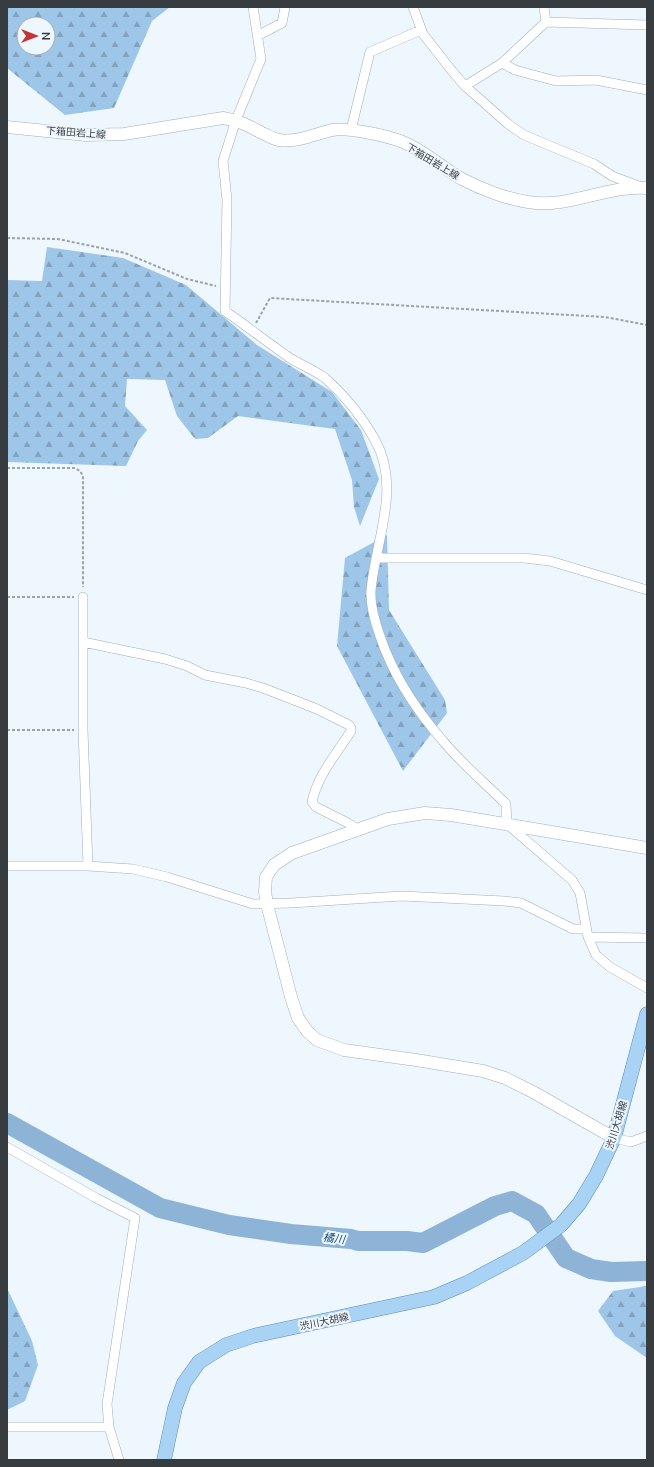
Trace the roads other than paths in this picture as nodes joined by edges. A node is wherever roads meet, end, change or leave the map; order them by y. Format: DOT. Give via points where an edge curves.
graph roads {
  1 [pos="253,7"];
  2 [pos="285,7"];
  3 [pos="413,7"];
  4 [pos="544,7"];
  5 [pos="546,22"];
  6 [pos="647,25"];
  7 [pos="421,30"];
  8 [pos="257,36"];
  9 [pos="502,64"];
  10 [pos="465,86"];
  11 [pos="647,90"];
  12 [pos="236,120"];
  13 [pos="7,127"];
  14 [pos="351,130"];
  15 [pos="645,187"];
  16 [pos="376,558"];
  17 [pos="647,590"];
  18 [pos="83,597"];
  19 [pos="83,642"];
  20 [pos="507,824"];
  21 [pos="358,830"];
  22 [pos="647,848"];
  23 [pos="7,866"];
  24 [pos="88,866"];
  25 [pos="267,904"];
  26 [pos="587,933"];
  27 [pos="647,938"];
  28 [pos="647,988"];
  29 [pos="647,1014"];
  30 [pos="647,1136"];
  31 [pos="614,1138"];
  32 [pos="7,1148"];
  33 [pos="7,1427"];
  34 [pos="109,1427"];
  35 [pos="119,1460"];
  36 [pos="164,1460"];
  1 -- 8 [label="street"];
  2 -- 8 [label="street" via="282,23"];
  3 -- 7 [label="street"];
  4 -- 5 [label="street"];
  5 -- 6 [label="street"];
  5 -- 9 [label="street"];
  7 -- 10 [label="street"];
  7 -- 14 [label="street" via="370,52"];
  8 -- 12 [label="street" via="261,59"];
  9 -- 10 [label="street"];
  9 -- 11 [label="street" via="556,81 596,80"];
  10 -- 15 [label="street" via="524,135 594,164 612,176"];
  12 -- 13 [label="street, 下箱田岩上線" via="223,118 124,134 86,135"];
  12 -- 14 [label="street, 下箱田岩上線" via="277,140 290,141 334,130"];
  12 -- 16 [label="street" via="223,161 227,200 225,311 324,378 358,414 375,440 386,464 387,493"];
  14 -- 15 [label="street, 下箱田岩上線" via="403,142 462,178 485,189 525,202 552,203 613,190"];
  16 -- 17 [label="street" via="544,560"];
  16 -- 20 [label="street" via="371,592 374,618 385,650 422,716 444,743 506,804"];
  18 -- 19 [label="street"];
  19 -- 21 [label="street" via="165,659 205,675 263,688 317,709 349,725 351,731 325,771 314,792 312,802 316,807 348,822"];
  19 -- 24 [label="street"];
  20 -- 21 [label="street" via="425,813 388,819"];
  20 -- 22 [label="street"];
  20 -- 26 [label="street" via="572,880 580,893"];
  21 -- 25 [label="street" via="292,853 274,865 266,877"];
  23 -- 24 [label="street"];
  24 -- 25 [label="street" via="140,871 253,904"];
  25 -- 26 [label="street" via="402,896 504,901 521,903 573,929"];
  25 -- 31 [label="street" via="298,1018 317,1040 344,1050 483,1071 505,1078"];
  26 -- 27 [label="street"];
  26 -- 28 [label="street" via="600,959 610,968"];
  29 -- 31 [label="main road, 渋川大胡線"];
  30 -- 31 [label="street" via="631,1142"];
  31 -- 36 [label="main road, 渋川大胡線" via="582,1199 561,1225 523,1253 467,1284 434,1297 254,1336 226,1345 199,1362 184,1383 175,1408"];
  32 -- 34 [label="street" via="136,1218 107,1404"];
  33 -- 34 [label="street"];
  34 -- 35 [label="street"];
}
